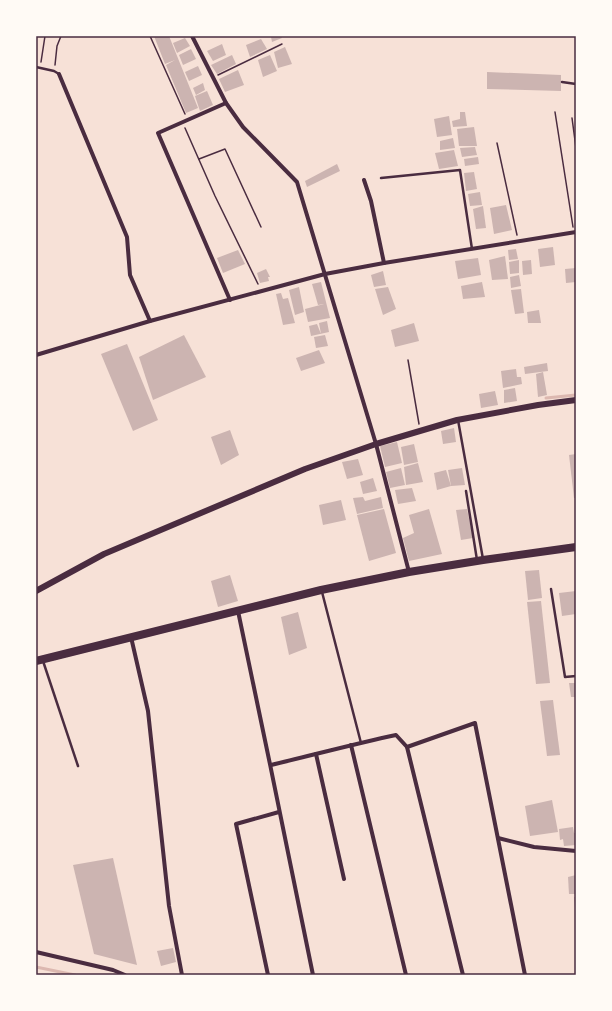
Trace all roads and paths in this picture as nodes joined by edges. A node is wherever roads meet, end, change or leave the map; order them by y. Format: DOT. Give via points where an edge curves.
graph roads {
  1 [pos="45,36"];
  2 [pos="61,36"];
  3 [pos="150,36"];
  4 [pos="192,36"];
  5 [pos="282,44"];
  6 [pos="38,67"];
  7 [pos="54,71"];
  8 [pos="59,74"];
  9 [pos="213,77"];
  10 [pos="562,82"];
  11 [pos="576,84"];
  12 [pos="226,103"];
  13 [pos="555,112"];
  14 [pos="572,118"];
  15 [pos="187,119"];
  16 [pos="182,122"];
  17 [pos="497,143"];
  18 [pos="576,148"];
  19 [pos="199,159"];
  20 [pos="381,178"];
  21 [pos="364,180"];
  22 [pos="261,227"];
  23 [pos="575,232"];
  24 [pos="518,241"];
  25 [pos="472,249"];
  26 [pos="384,263"];
  27 [pos="324,274"];
  28 [pos="262,292"];
  29 [pos="230,300"];
  30 [pos="150,321"];
  31 [pos="36,355"];
  32 [pos="408,360"];
  33 [pos="576,400"];
  34 [pos="457,420"];
  35 [pos="420,430"];
  36 [pos="376,444"];
  37 [pos="466,491"];
  38 [pos="576,547"];
  39 [pos="480,560"];
  40 [pos="409,572"];
  41 [pos="551,589"];
  42 [pos="321,590"];
  43 [pos="36,591"];
  44 [pos="238,610"];
  45 [pos="131,637"];
  46 [pos="39,660"];
  47 [pos="576,676"];
  48 [pos="361,743"];
  49 [pos="351,745"];
  50 [pos="407,747"];
  51 [pos="316,754"];
  52 [pos="271,765"];
  53 [pos="78,766"];
  54 [pos="279,812"];
  55 [pos="498,838"];
  56 [pos="576,851"];
  57 [pos="344,879"];
  58 [pos="36,952"];
  59 [pos="125,975"];
  60 [pos="182,975"];
  61 [pos="268,975"];
  62 [pos="313,975"];
  63 [pos="406,975"];
  64 [pos="463,975"];
  65 [pos="525,975"];
  1 -- 6 [label="path"];
  2 -- 7 [label="path"];
  3 -- 15 [label="path"];
  4 -- 9 [label="street"];
  5 -- 9 [label="path"];
  6 -- 7 [label="lane"];
  7 -- 8 [label="lane"];
  8 -- 30 [label="street" via="127,237 130,275"];
  9 -- 12 [label="street"];
  10 -- 11 [label="lane"];
  12 -- 15 [label="street"];
  12 -- 27 [label="street" via="243,127 296,182"];
  13 -- 23 [label="path"];
  14 -- 18 [label="path"];
  15 -- 16 [label="street"];
  16 -- 19 [label="path"];
  16 -- 29 [label="street" via="158,133"];
  17 -- 24 [label="path"];
  19 -- 22 [label="path" via="225,148"];
  19 -- 28 [label="path"];
  20 -- 25 [label="lane" via="460,170"];
  21 -- 26 [label="street"];
  23 -- 24 [label="street"];
  24 -- 25 [label="street"];
  25 -- 26 [label="street"];
  26 -- 27 [label="street"];
  27 -- 28 [label="street"];
  27 -- 36 [label="street"];
  28 -- 29 [label="street"];
  29 -- 30 [label="street"];
  30 -- 31 [label="street"];
  32 -- 35 [label="path"];
  33 -- 34 [label="street"];
  34 -- 35 [label="street"];
  34 -- 39 [label="lane"];
  35 -- 36 [label="street"];
  36 -- 40 [label="street"];
  36 -- 43 [label="street" via="305,469 104,554"];
  37 -- 39 [label="lane"];
  38 -- 39 [label="main road"];
  39 -- 40 [label="main road"];
  40 -- 42 [label="main road"];
  41 -- 47 [label="lane" via="564,677"];
  42 -- 44 [label="main road"];
  42 -- 48 [label="lane"];
  44 -- 45 [label="main road"];
  44 -- 52 [label="street"];
  45 -- 46 [label="main road"];
  45 -- 60 [label="street" via="148,711 169,906"];
  46 -- 53 [label="lane"];
  48 -- 49 [label="street"];
  48 -- 50 [label="street" via="396,735"];
  49 -- 51 [label="street"];
  49 -- 63 [label="street"];
  50 -- 55 [label="street" via="475,723"];
  50 -- 64 [label="street"];
  51 -- 52 [label="street"];
  51 -- 57 [label="street"];
  52 -- 54 [label="street"];
  54 -- 61 [label="street" via="236,824"];
  54 -- 62 [label="street"];
  55 -- 56 [label="street" via="534,847"];
  55 -- 65 [label="street"];
  58 -- 59 [label="street"];
}
